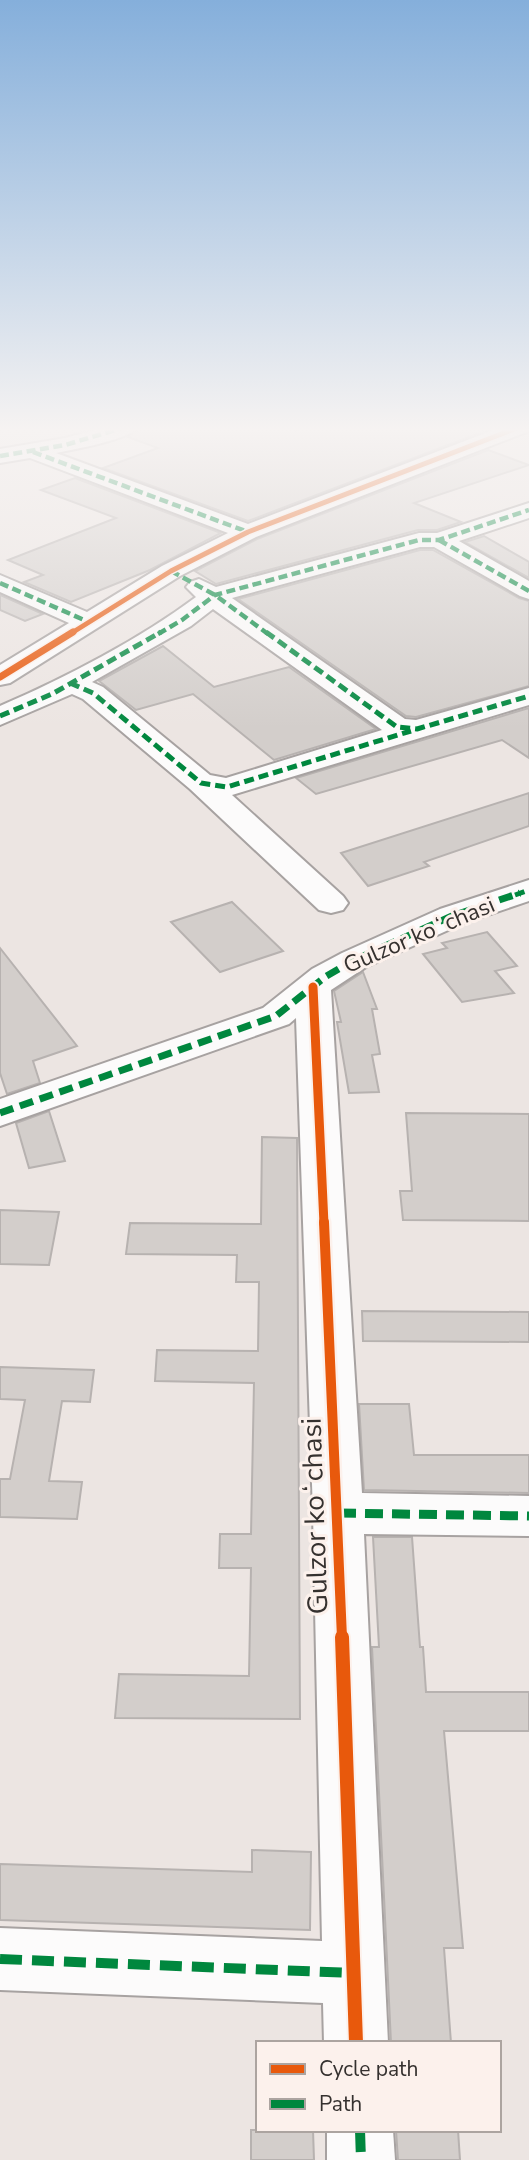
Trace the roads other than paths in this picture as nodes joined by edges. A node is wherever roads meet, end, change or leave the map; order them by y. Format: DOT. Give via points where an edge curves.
graph roads {
  1 [pos="234,527"];
  2 [pos="261,527"];
  3 [pos="479,527"];
  4 [pos="248,532"];
  5 [pos="439,540"];
  6 [pos="171,571"];
  7 [pos="0,583"];
  8 [pos="529,591"];
  9 [pos="215,595"];
  10 [pos="91,622"];
  11 [pos="0,677"];
  12 [pos="70,682"];
  13 [pos="529,696"];
  14 [pos="0,716"];
  15 [pos="417,729"];
  16 [pos="201,783"];
  17 [pos="529,890"];
  18 [pos="331,903"];
  19 [pos="313,987"];
  20 [pos="0,1113"];
  21 [pos="338,1513"];
  22 [pos="529,1516"];
  23 [pos="0,1959"];
  24 [pos="353,1973"];
  25 [pos="356,2041"];
  26 [pos="360,2132"];
  27 [pos="361,2160"];
  1 -- 4 [label="street"];
  2 -- 4 [label="street"];
  3 -- 5 [label="street"];
  4 -- 6 [label="street"];
  5 -- 8 [label="street"];
  5 -- 9 [label="street" via="419,540"];
  6 -- 9 [label="street"];
  6 -- 10 [label="street"];
  7 -- 10 [label="street"];
  9 -- 12 [label="street" via="182,620"];
  9 -- 15 [label="street" via="397,727"];
  10 -- 11 [label="street"];
  12 -- 14 [label="street"];
  12 -- 16 [label="street" via="93,693"];
  13 -- 15 [label="street"];
  15 -- 16 [label="street" via="227,787"];
  16 -- 18 [label="street"];
  17 -- 19 [label="street, Gulzor koʻchasi" via="452,916 354,960"];
  19 -- 20 [label="street, Gulzor koʻchasi" via="276,1016"];
  19 -- 21 [label="street, Gulzor koʻchasi"];
  21 -- 22 [label="street"];
  21 -- 24 [label="street, Gulzor koʻchasi"];
  23 -- 24 [label="street"];
  24 -- 25 [label="street, Gulzor koʻchasi"];
  26 -- 27 [label="street"];
}
